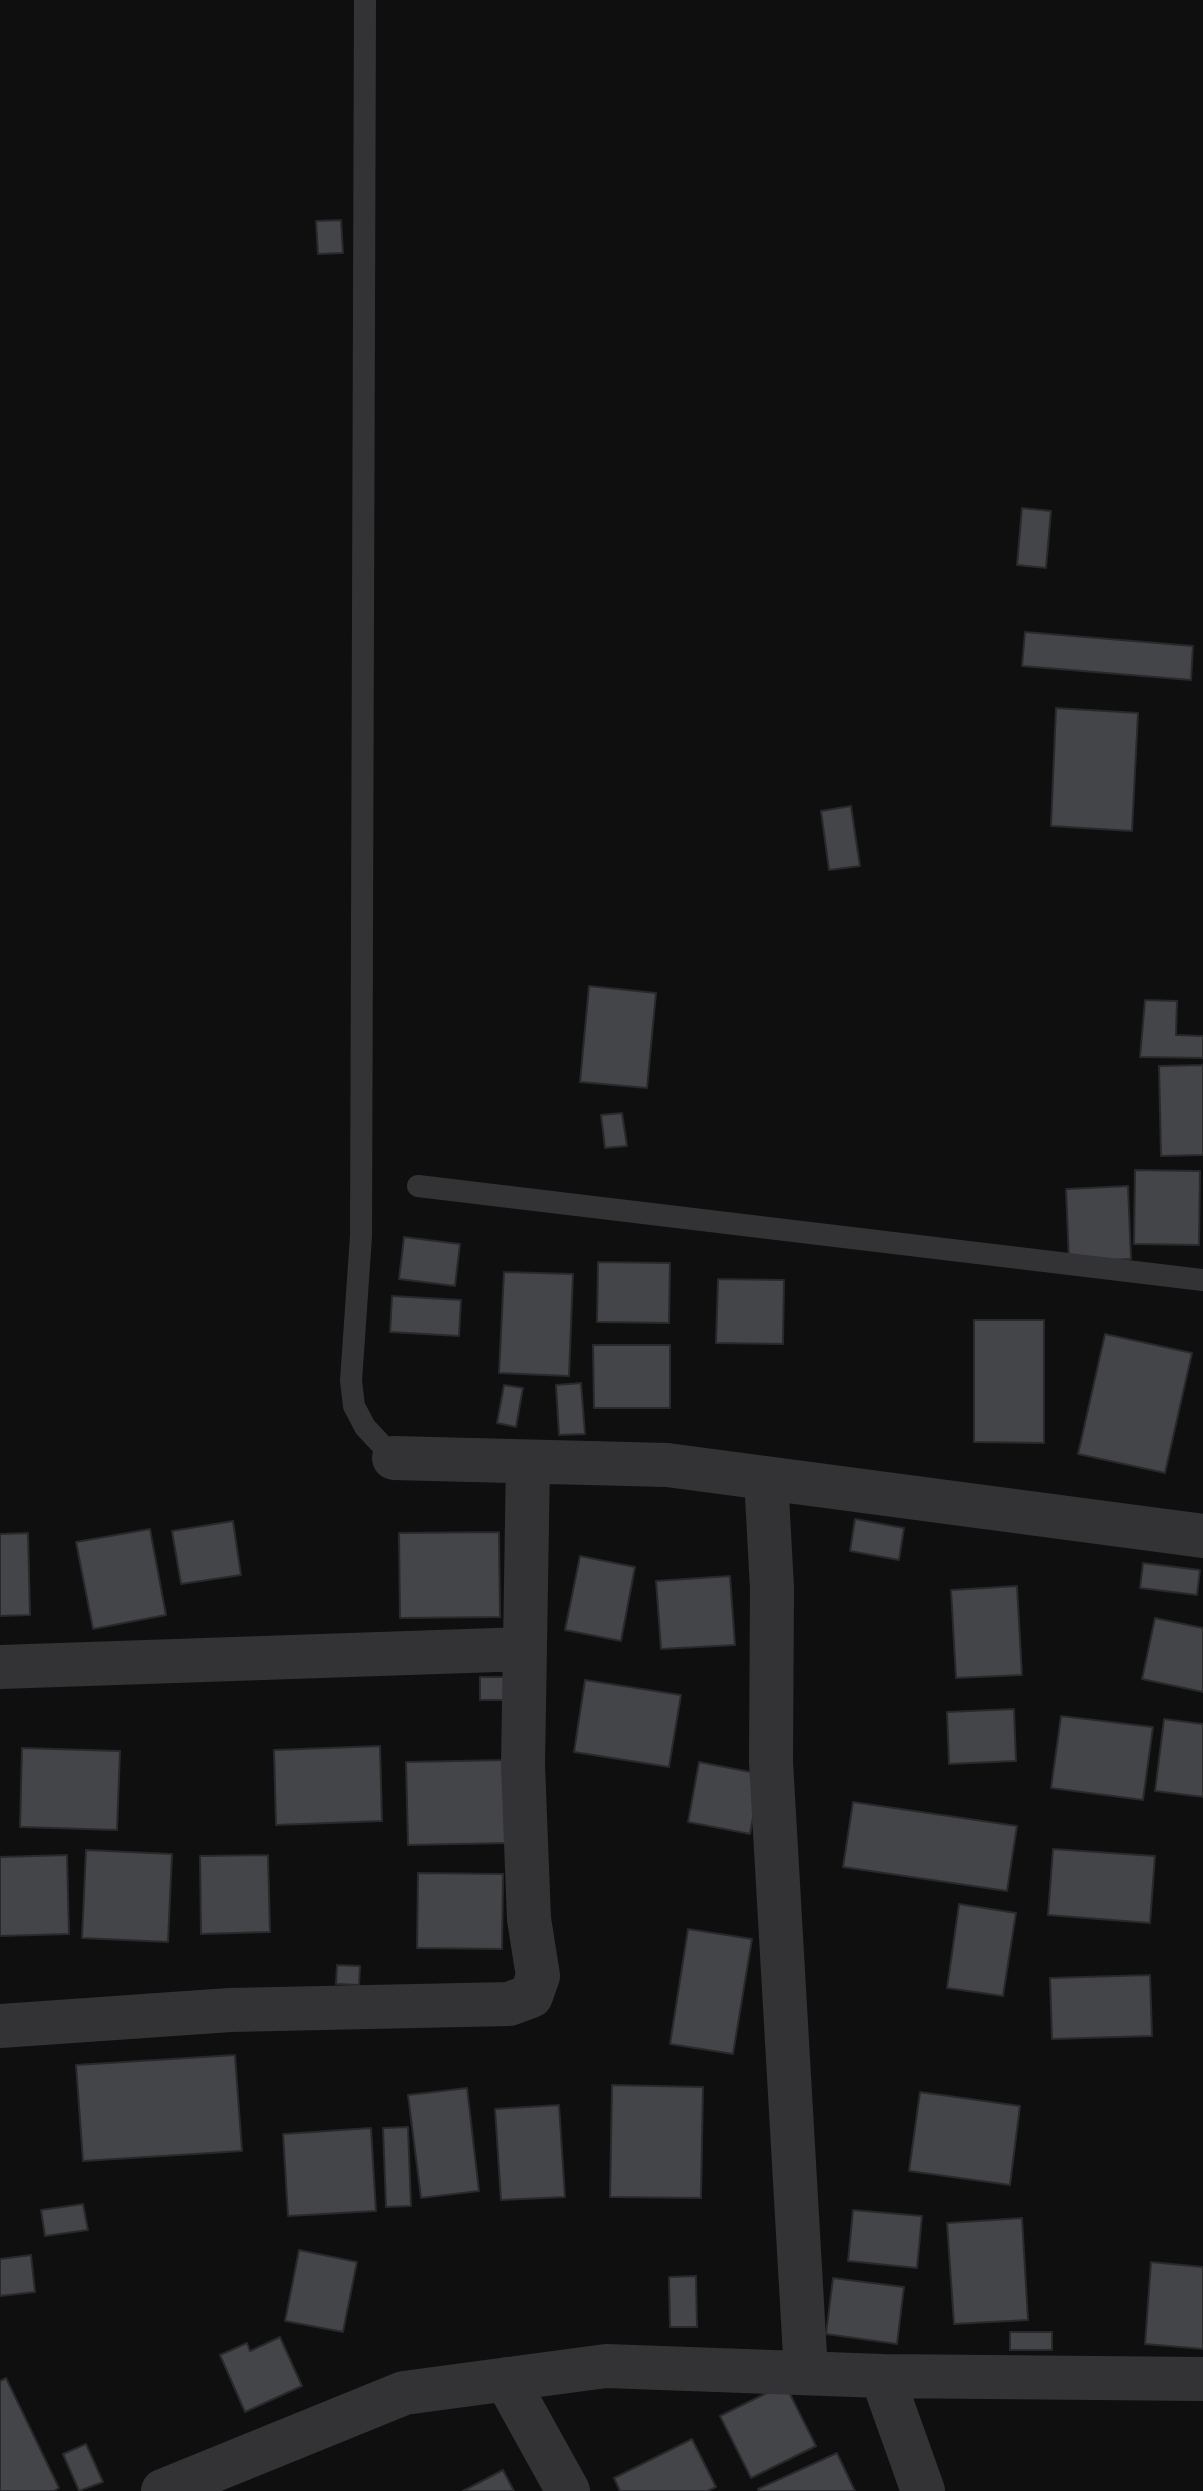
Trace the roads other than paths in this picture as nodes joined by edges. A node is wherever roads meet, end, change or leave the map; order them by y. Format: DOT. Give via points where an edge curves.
graph roads {
  1 [pos="365,0"];
  2 [pos="418,1186"];
  3 [pos="1203,1280"];
  4 [pos="394,1458"];
  5 [pos="528,1462"];
  6 [pos="766,1478"];
  7 [pos="1203,1536"];
  8 [pos="525,1649"];
  9 [pos="0,1667"];
  10 [pos="0,2026"];
  11 [pos="806,2373"];
  12 [pos="882,2376"];
  13 [pos="506,2379"];
  14 [pos="1203,2379"];
  15 [pos="163,2491"];
  16 [pos="568,2491"];
  17 [pos="923,2491"];
  1 -- 4 [label="lane" via="361,1236 351,1381 354,1406 365,1427"];
  2 -- 3 [label="lane"];
  4 -- 5 [label="street"];
  5 -- 6 [label="street" via="667,1465"];
  5 -- 8 [label="street"];
  6 -- 7 [label="street"];
  6 -- 11 [label="street" via="772,1588 771,1762"];
  8 -- 9 [label="street"];
  8 -- 10 [label="street" via="523,1780 529,1919 538,1976 531,1996 509,2004 230,2010"];
  11 -- 12 [label="street"];
  11 -- 13 [label="street" via="606,2366"];
  12 -- 14 [label="street"];
  12 -- 17 [label="street"];
  13 -- 15 [label="street" via="404,2393"];
  13 -- 16 [label="street"];
}
